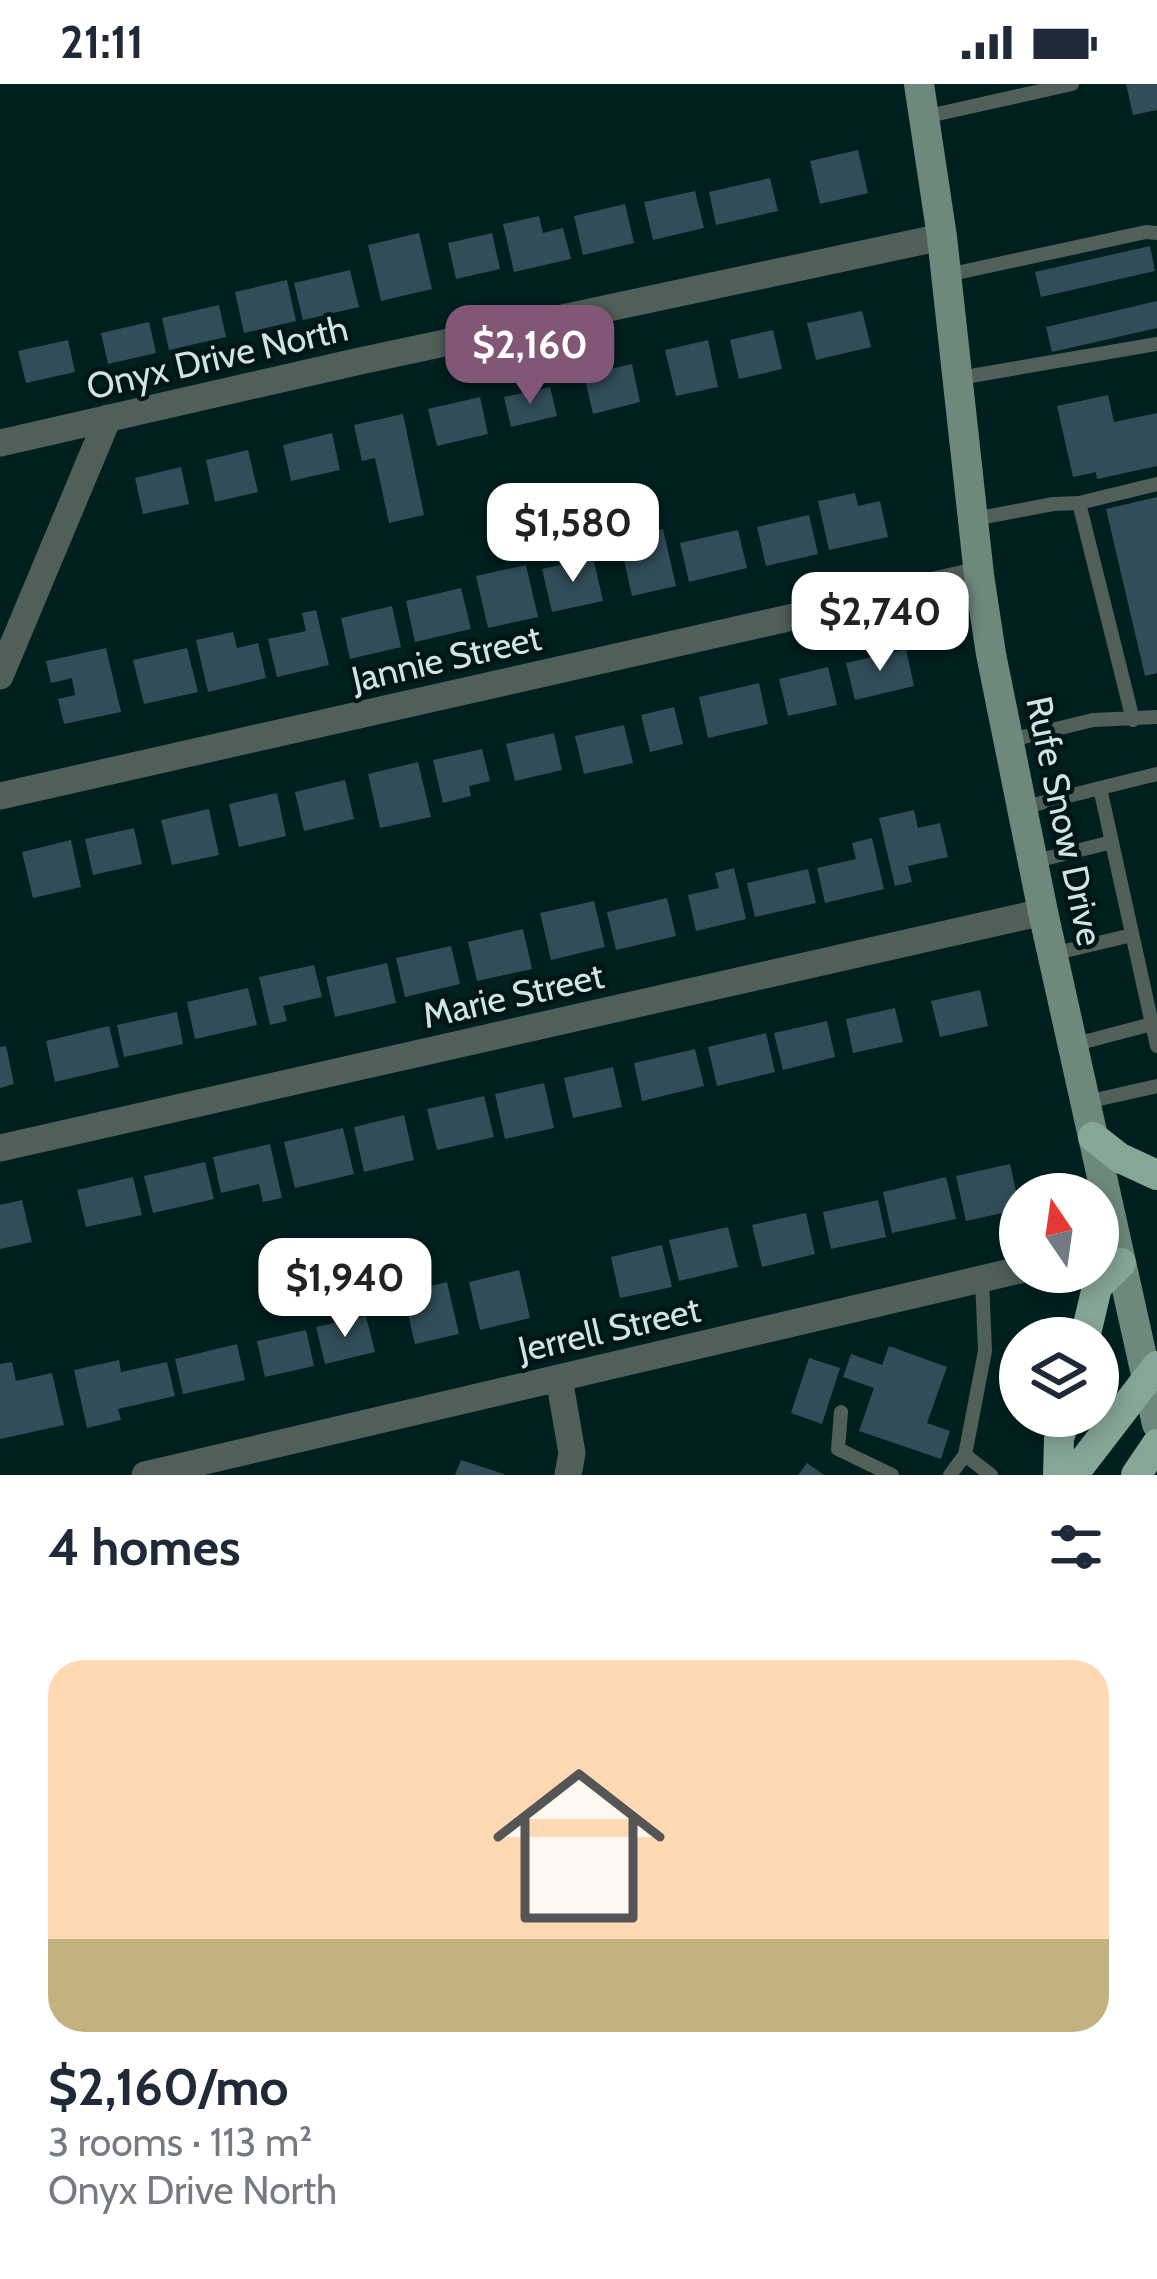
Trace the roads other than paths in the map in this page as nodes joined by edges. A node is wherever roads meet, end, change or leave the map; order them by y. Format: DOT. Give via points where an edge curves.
graph roads {
  1 [pos="919,84"];
  2 [pos="1072,84"];
  3 [pos="924,117"];
  4 [pos="1157,233"];
  5 [pos="942,237"];
  6 [pos="946,274"];
  7 [pos="1157,344"];
  8 [pos="958,378"];
  9 [pos="108,418"];
  10 [pos="0,443"];
  11 [pos="1157,484"];
  12 [pos="1079,502"];
  13 [pos="972,519"];
  14 [pos="979,575"];
  15 [pos="0,676"];
  16 [pos="1157,717"];
  17 [pos="1132,720"];
  18 [pos="1007,741"];
  19 [pos="1157,774"];
  20 [pos="1100,788"];
  21 [pos="0,796"];
  22 [pos="1021,808"];
  23 [pos="1112,842"];
  24 [pos="1032,862"];
  25 [pos="1042,912"];
  26 [pos="1132,935"];
  27 [pos="1052,954"];
  28 [pos="1152,1024"];
  29 [pos="1072,1046"];
  30 [pos="1157,1046"];
  31 [pos="1157,1086"];
  32 [pos="1085,1102"];
  33 [pos="1093,1136"];
  34 [pos="0,1148"];
  35 [pos="1099,1173"];
  36 [pos="1157,1174"];
  37 [pos="999,1275"];
  38 [pos="1119,1275"];
  39 [pos="982,1279"];
  40 [pos="1152,1373"];
  41 [pos="560,1378"];
  42 [pos="841,1412"];
  43 [pos="1157,1424"];
  44 [pos="1059,1437"];
  45 [pos="1157,1444"];
  46 [pos="964,1456"];
  47 [pos="145,1475"];
  48 [pos="568,1475"];
  49 [pos="892,1475"];
  50 [pos="950,1475"];
  51 [pos="991,1475"];
  52 [pos="1058,1475"];
  53 [pos="1072,1475"];
  54 [pos="1136,1475"];
  1 -- 3 [label="main road, Rufe Snow Drive"];
  2 -- 3 [label="lane"];
  3 -- 5 [label="main road, Rufe Snow Drive"];
  4 -- 6 [label="lane"];
  5 -- 6 [label="main road, Rufe Snow Drive"];
  5 -- 9 [label="street, Onyx Drive North"];
  6 -- 8 [label="main road, Rufe Snow Drive"];
  7 -- 8 [label="lane"];
  8 -- 13 [label="main road, Rufe Snow Drive"];
  9 -- 10 [label="street, Onyx Drive North"];
  9 -- 15 [label="street"];
  11 -- 12 [label="lane"];
  12 -- 13 [label="lane"];
  12 -- 17 [label="lane"];
  13 -- 14 [label="main road, Rufe Snow Drive"];
  14 -- 18 [label="main road, Rufe Snow Drive"];
  14 -- 21 [label="street, Jannie Street"];
  16 -- 17 [label="lane"];
  17 -- 18 [label="lane" via="1093,720"];
  18 -- 22 [label="main road, Rufe Snow Drive"];
  19 -- 20 [label="lane"];
  20 -- 22 [label="lane"];
  20 -- 23 [label="lane"];
  22 -- 24 [label="main road, Rufe Snow Drive"];
  23 -- 24 [label="lane"];
  23 -- 26 [label="lane"];
  24 -- 25 [label="main road, Rufe Snow Drive"];
  25 -- 27 [label="main road, Rufe Snow Drive"];
  25 -- 34 [label="street, Marie Street"];
  26 -- 27 [label="lane"];
  26 -- 28 [label="lane"];
  27 -- 29 [label="main road, Rufe Snow Drive"];
  28 -- 29 [label="lane"];
  28 -- 30 [label="lane"];
  29 -- 32 [label="main road, Rufe Snow Drive"];
  31 -- 32 [label="lane"];
  32 -- 33 [label="main road, Rufe Snow Drive"];
  33 -- 35 [label="main road, Rufe Snow Drive"];
  33 -- 36 [label="main road"];
  37 -- 39 [label="street, Jerrell Street"];
  38 -- 40 [label="main road, Rufe Snow Drive"];
  39 -- 41 [label="street, Jerrell Street"];
  39 -- 46 [label="lane" via="985,1351"];
  40 -- 43 [label="main road, Rufe Snow Drive"];
  40 -- 53 [label="main road"];
  41 -- 47 [label="street, Jerrell Street"];
  41 -- 48 [label="street"];
  42 -- 49 [label="lane" via="838,1449"];
  44 -- 52 [label="main road"];
  45 -- 54 [label="main road"];
  46 -- 50 [label="lane"];
  46 -- 51 [label="lane"];
}
